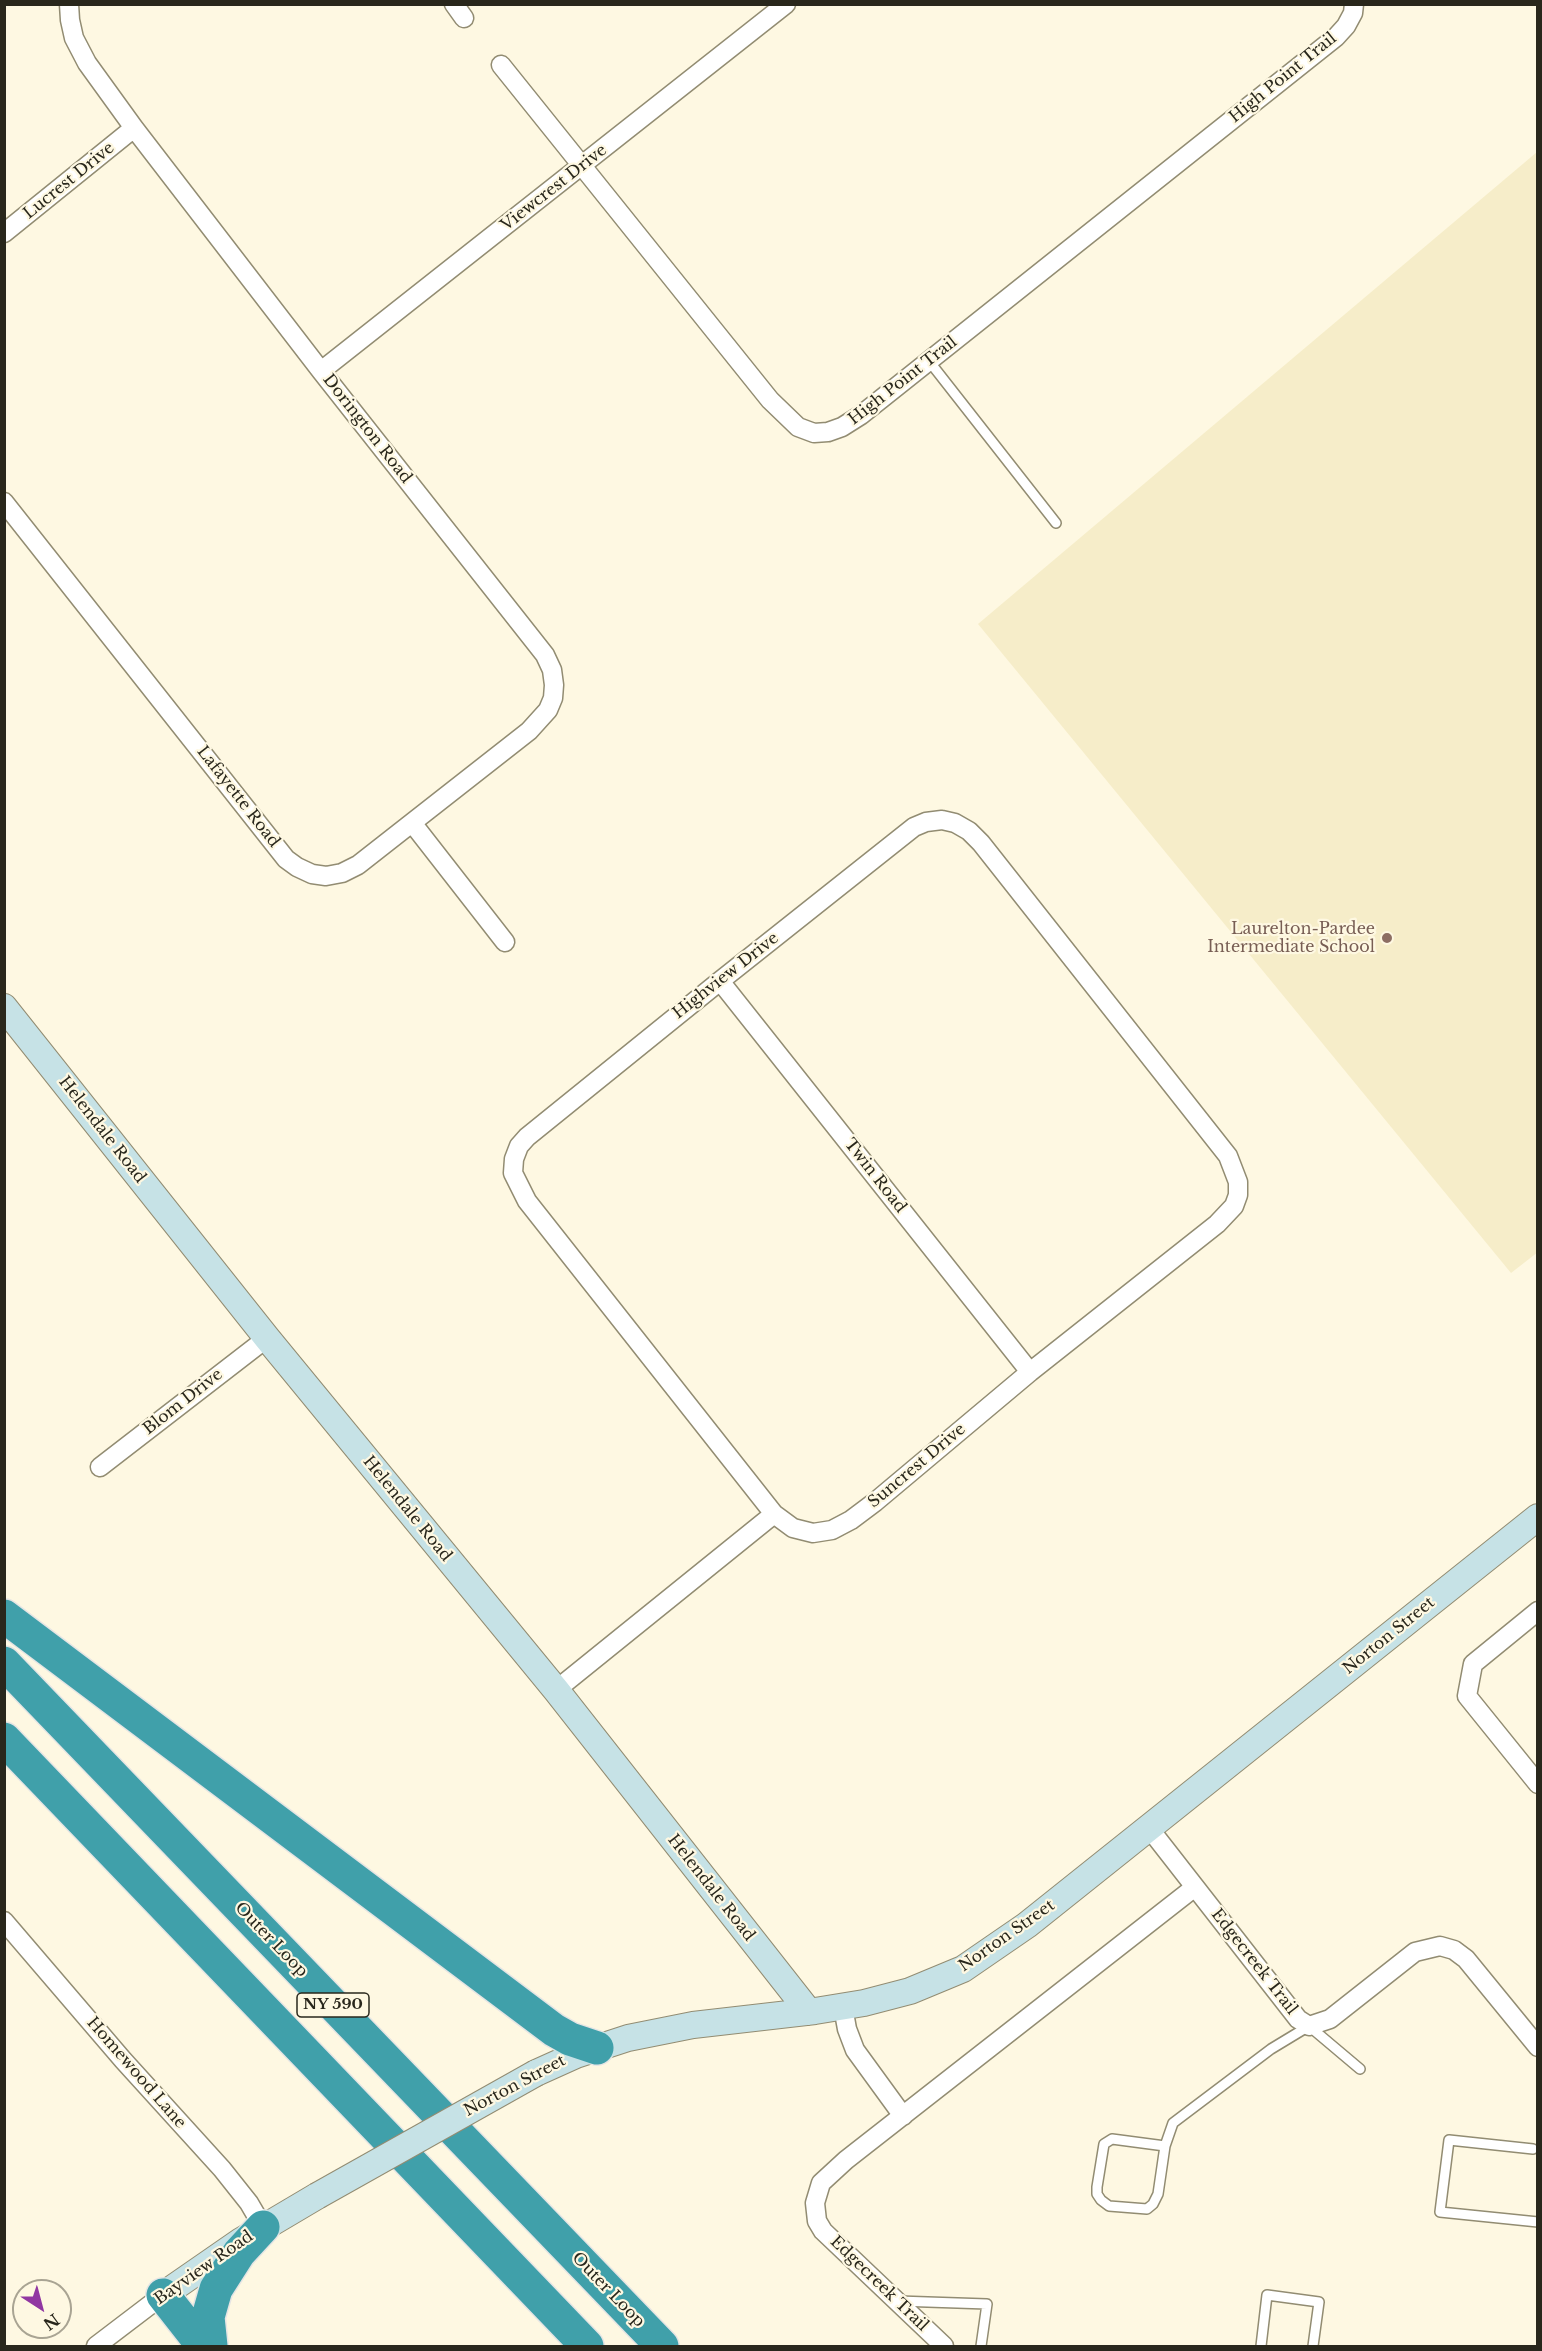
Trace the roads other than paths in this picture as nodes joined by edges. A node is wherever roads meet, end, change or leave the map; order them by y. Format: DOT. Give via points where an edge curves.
graph roads {
  1 [pos="69,4"];
  2 [pos="786,4"];
  3 [pos="1354,4"];
  4 [pos="501,65"];
  5 [pos="134,128"];
  6 [pos="584,166"];
  7 [pos="4,233"];
  8 [pos="929,361"];
  9 [pos="321,371"];
  10 [pos="4,502"];
  11 [pos="1056,523"];
  12 [pos="413,824"];
  13 [pos="505,942"];
  14 [pos="720,981"];
  15 [pos="4,1007"];
  16 [pos="1234,1167"];
  17 [pos="267,1338"];
  18 [pos="1030,1372"];
  19 [pos="100,1467"];
  20 [pos="774,1514"];
  21 [pos="1538,1516"];
  22 [pos="1538,1611"];
  23 [pos="4,1616"];
  24 [pos="4,1663"];
  25 [pos="556,1690"];
  26 [pos="4,1739"];
  27 [pos="1538,1784"];
  28 [pos="1149,1828"];
  29 [pos="1195,1887"];
  30 [pos="4,1920"];
  31 [pos="843,2007"];
  32 [pos="809,2012"];
  33 [pos="1309,2025"];
  34 [pos="1538,2047"];
  35 [pos="597,2048"];
  36 [pos="1360,2069"];
  37 [pos="903,2116"];
  38 [pos="1164,2146"];
  39 [pos="1533,2149"];
  40 [pos="317,2196"];
  41 [pos="1538,2222"];
  42 [pos="263,2227"];
  43 [pos="164,2295"];
  44 [pos="897,2301"];
  45 [pos="96,2346"];
  46 [pos="203,2346"];
  47 [pos="211,2346"];
  48 [pos="586,2346"];
  49 [pos="662,2346"];
  50 [pos="944,2346"];
  51 [pos="981,2346"];
  52 [pos="1261,2346"];
  53 [pos="1313,2346"];
  1 -- 5 [label="street, Dorington Road" via="74,38 87,63"];
  2 -- 6 [label="street, Viewcrest Drive"];
  3 -- 8 [label="street, High Point Trail" via="1346,26 1336,37"];
  4 -- 6 [label="street, High Point Trail"];
  5 -- 7 [label="street, Lucrest Drive"];
  5 -- 9 [label="street, Dorington Road"];
  6 -- 8 [label="street, High Point Trail" via="770,400 798,427 814,433 842,428"];
  6 -- 9 [label="street, Viewcrest Drive"];
  8 -- 11 [label="lane"];
  9 -- 12 [label="street, Dorington Road" via="545,656 552,670 553,698 539,721"];
  10 -- 12 [label="street, Lafayette Road" via="286,859 312,874 342,873"];
  12 -- 13 [label="street"];
  14 -- 16 [label="street, Highview Drive" via="914,827 942,820 955,823 981,843"];
  14 -- 18 [label="street, Twin Road"];
  14 -- 20 [label="street, Highview Drive" via="527,1137 519,1146 513,1173 527,1201"];
  15 -- 17 [label="main road, Helendale Road"];
  16 -- 18 [label="street, Suncrest Drive" via="1238,1195 1227,1214"];
  17 -- 19 [label="street, Blom Drive"];
  17 -- 25 [label="main road, Helendale Road"];
  18 -- 20 [label="street, Suncrest Drive" via="851,1520 832,1530 813,1533 793,1528"];
  20 -- 25 [label="street"];
  21 -- 28 [label="main road, Norton Street"];
  22 -- 27 [label="street" via="1473,1664 1467,1696"];
  23 -- 35 [label="highway" via="554,2030"];
  24 -- 49 [label="highway, Outer Loop / NY 590"];
  25 -- 32 [label="main road, Helendale Road"];
  26 -- 48 [label="highway, NY 590"];
  28 -- 29 [label="street, Edgecreek Trail"];
  28 -- 31 [label="main road, Norton Street" via="1027,1925 963,1969 902,1994"];
  29 -- 33 [label="street, Edgecreek Trail" via="1298,2019"];
  29 -- 37 [label="street, Edgecreek Trail"];
  30 -- 42 [label="street, Homewood Lane" via="222,2169"];
  31 -- 32 [label="main road, Norton Street"];
  31 -- 37 [label="street" via="855,2050"];
  32 -- 35 [label="main road, Norton Street" via="693,2025"];
  33 -- 34 [label="street, Edgecreek Trail" via="1330,2019 1415,1952 1440,1946 1466,1959"];
  33 -- 36 [label="lane"];
  33 -- 38 [label="lane" via="1173,2123"];
  35 -- 40 [label="main road, Norton Street, bridge" via="536,2073"];
  37 -- 44 [label="street, Edgecreek Trail" via="832,2172 821,2183 815,2203 817,2221 823,2231"];
  38 -- 38 [label="lane" via="1158,2194 1153,2204 1147,2209 1109,2206 1101,2200 1097,2187 1104,2144 1112,2139"];
  39 -- 41 [label="lane" via="1449,2140 1440,2212"];
  40 -- 42 [label="main road, Bayview Road"];
  42 -- 43 [label="main road, Bayview Road"];
  42 -- 47 [label="highway" via="239,2253 216,2289 208,2317"];
  43 -- 45 [label="street, Bayview Road"];
  43 -- 46 [label="highway"];
  44 -- 50 [label="street, Edgecreek Trail"];
  44 -- 51 [label="lane" via="987,2304"];
  52 -- 53 [label="lane" via="1267,2295 1318,2302"];
}
